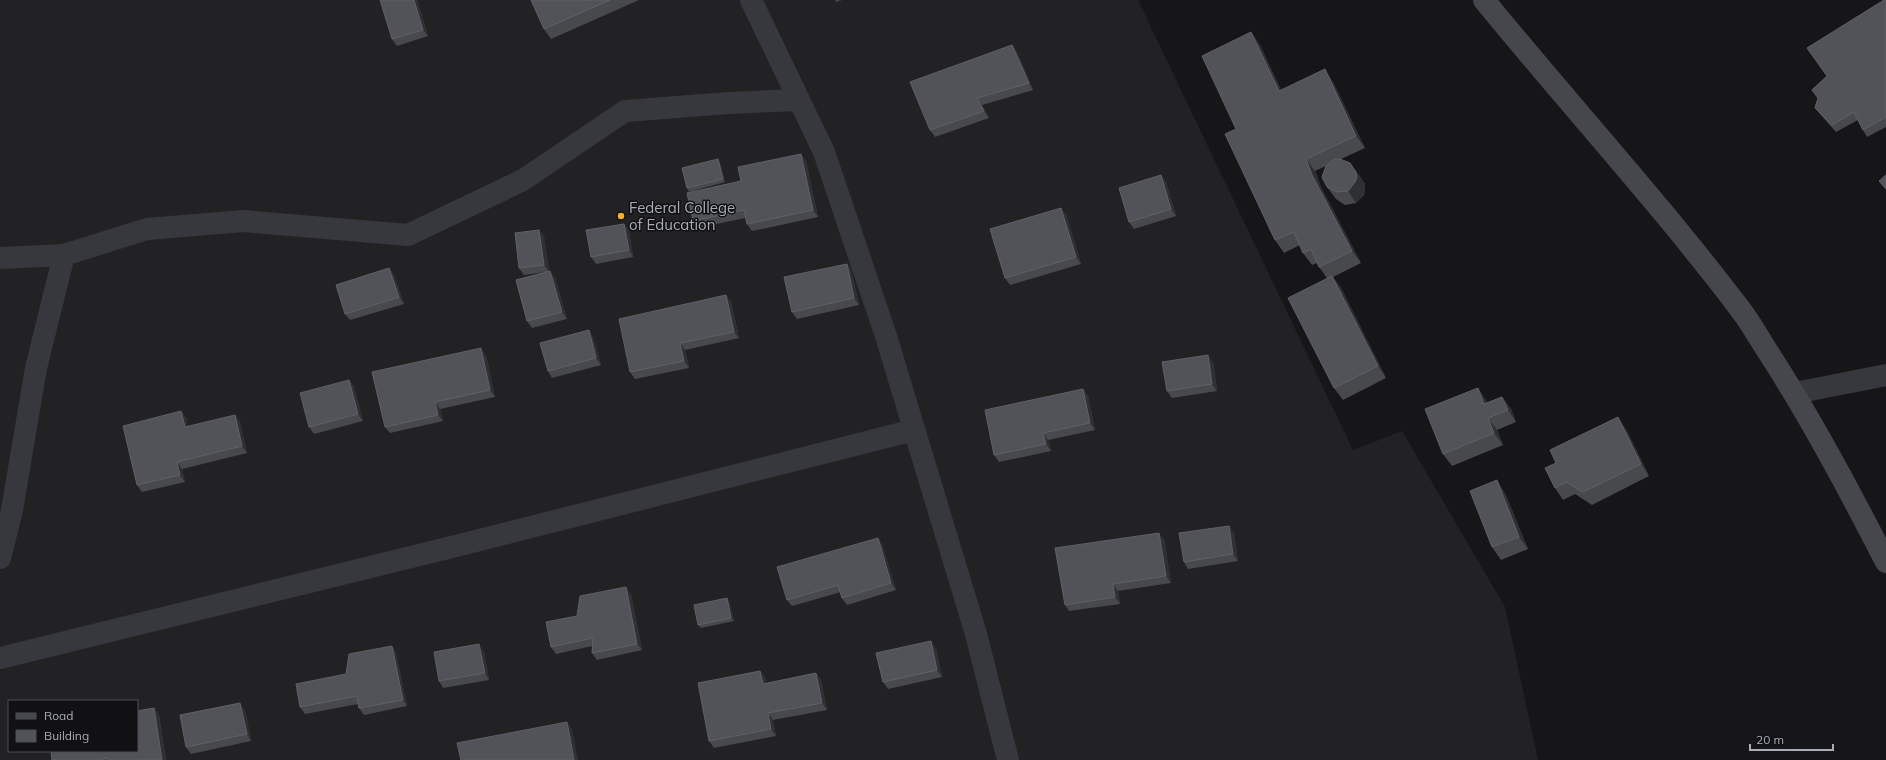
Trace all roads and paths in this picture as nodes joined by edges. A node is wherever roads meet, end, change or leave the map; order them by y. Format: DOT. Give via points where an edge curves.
graph roads {
  1 [pos="751,0"];
  2 [pos="1484,0"];
  3 [pos="799,100"];
  4 [pos="64,255"];
  5 [pos="0,258"];
  6 [pos="1886,375"];
  7 [pos="1795,394"];
  8 [pos="914,430"];
  9 [pos="0,558"];
  10 [pos="1886,562"];
  11 [pos="0,658"];
  12 [pos="1008,760"];
  1 -- 3 [label="street"];
  2 -- 7 [label="main road" via="1540,69 1640,183 1741,310"];
  3 -- 4 [label="street" via="625,111 523,180 408,235 243,221 147,229"];
  3 -- 8 [label="street" via="824,152 886,336"];
  4 -- 5 [label="street"];
  4 -- 9 [label="street" via="36,368 12,510"];
  6 -- 7 [label="street"];
  7 -- 10 [label="main road"];
  8 -- 11 [label="street"];
  8 -- 12 [label="street" via="976,634"];
}
